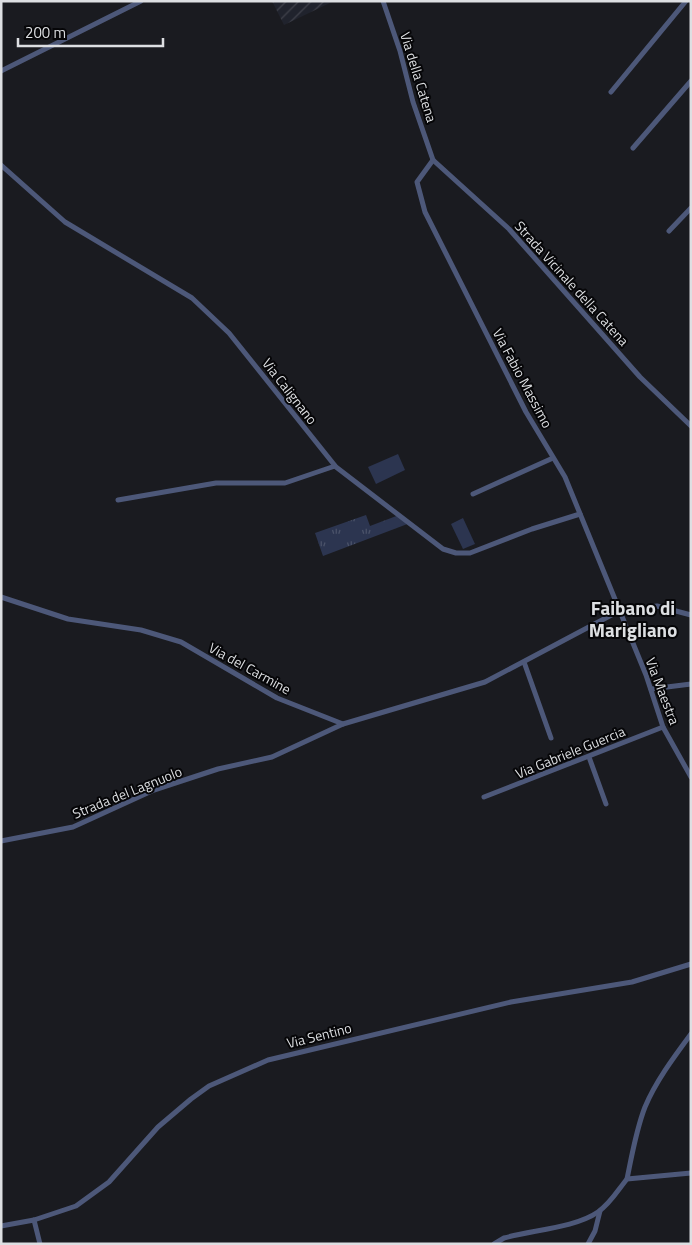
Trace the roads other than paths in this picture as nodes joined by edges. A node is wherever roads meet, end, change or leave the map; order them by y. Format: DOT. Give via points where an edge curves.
graph roads {
  1 [pos="141,1"];
  2 [pos="383,1"];
  3 [pos="686,1"];
  4 [pos="1,71"];
  5 [pos="691,81"];
  6 [pos="610,92"];
  7 [pos="634,148"];
  8 [pos="434,160"];
  9 [pos="1,165"];
  10 [pos="691,208"];
  11 [pos="669,231"];
  12 [pos="691,426"];
  13 [pos="553,458"];
  14 [pos="335,466"];
  15 [pos="473,494"];
  16 [pos="118,500"];
  17 [pos="580,514"];
  18 [pos="1,597"];
  19 [pos="619,611"];
  20 [pos="691,615"];
  21 [pos="524,662"];
  22 [pos="691,684"];
  23 [pos="651,689"];
  24 [pos="343,724"];
  25 [pos="663,727"];
  26 [pos="551,738"];
  27 [pos="589,757"];
  28 [pos="691,776"];
  29 [pos="484,797"];
  30 [pos="606,804"];
  31 [pos="1,841"];
  32 [pos="691,964"];
  33 [pos="691,1034"];
  34 [pos="691,1173"];
  35 [pos="627,1179"];
  36 [pos="600,1211"];
  37 [pos="34,1220"];
  38 [pos="1,1226"];
  39 [pos="40,1244"];
  40 [pos="494,1244"];
  41 [pos="588,1244"];
  1 -- 4 [label="street"];
  2 -- 8 [label="street, Via della Catena"];
  3 -- 6 [label="street"];
  5 -- 7 [label="street"];
  8 -- 12 [label="street, Strada Vicinale della Catena" via="509,229 640,377"];
  8 -- 13 [label="street, Via Fabio Massimo" via="417,182 425,212 526,412"];
  9 -- 14 [label="street, Via Calignano" via="65,222 192,298 212,316 230,333"];
  10 -- 11 [label="street"];
  13 -- 15 [label="street"];
  13 -- 17 [label="street, Via Fabio Massimo" via="565,477"];
  14 -- 16 [label="street" via="285,483 216,483"];
  14 -- 17 [label="street, Via Calignano" via="443,549 456,553 479,550"];
  17 -- 19 [label="street, Via Fabio Massimo"];
  18 -- 24 [label="street, Via del Carmine" via="68,618 141,630 181,642 277,698"];
  19 -- 20 [label="street" via="657,606"];
  19 -- 21 [label="street"];
  19 -- 23 [label="street, Via Maestra"];
  21 -- 24 [label="street" via="485,682"];
  21 -- 26 [label="street"];
  22 -- 23 [label="street"];
  23 -- 25 [label="street, Via Maestra"];
  24 -- 31 [label="street, Strada del Lagnuolo" via="272,757 218,769 154,790 73,827"];
  25 -- 27 [label="street, Via Gabriele Guercia"];
  25 -- 28 [label="street, Via Maestra"];
  27 -- 29 [label="street, Via Gabriele Guercia"];
  27 -- 30 [label="street"];
  32 -- 37 [label="street, Via Sentino" via="632,982 511,1002 268,1060 209,1086 190,1099 158,1127 109,1182 90,1198"];
  33 -- 35 [label="street" via="646,1105"];
  34 -- 35 [label="street"];
  35 -- 36 [label="street"];
  36 -- 40 [label="street" via="574,1222 516,1235"];
  36 -- 41 [label="street"];
  37 -- 38 [label="street, Via Sentino"];
  37 -- 39 [label="street"];
}
